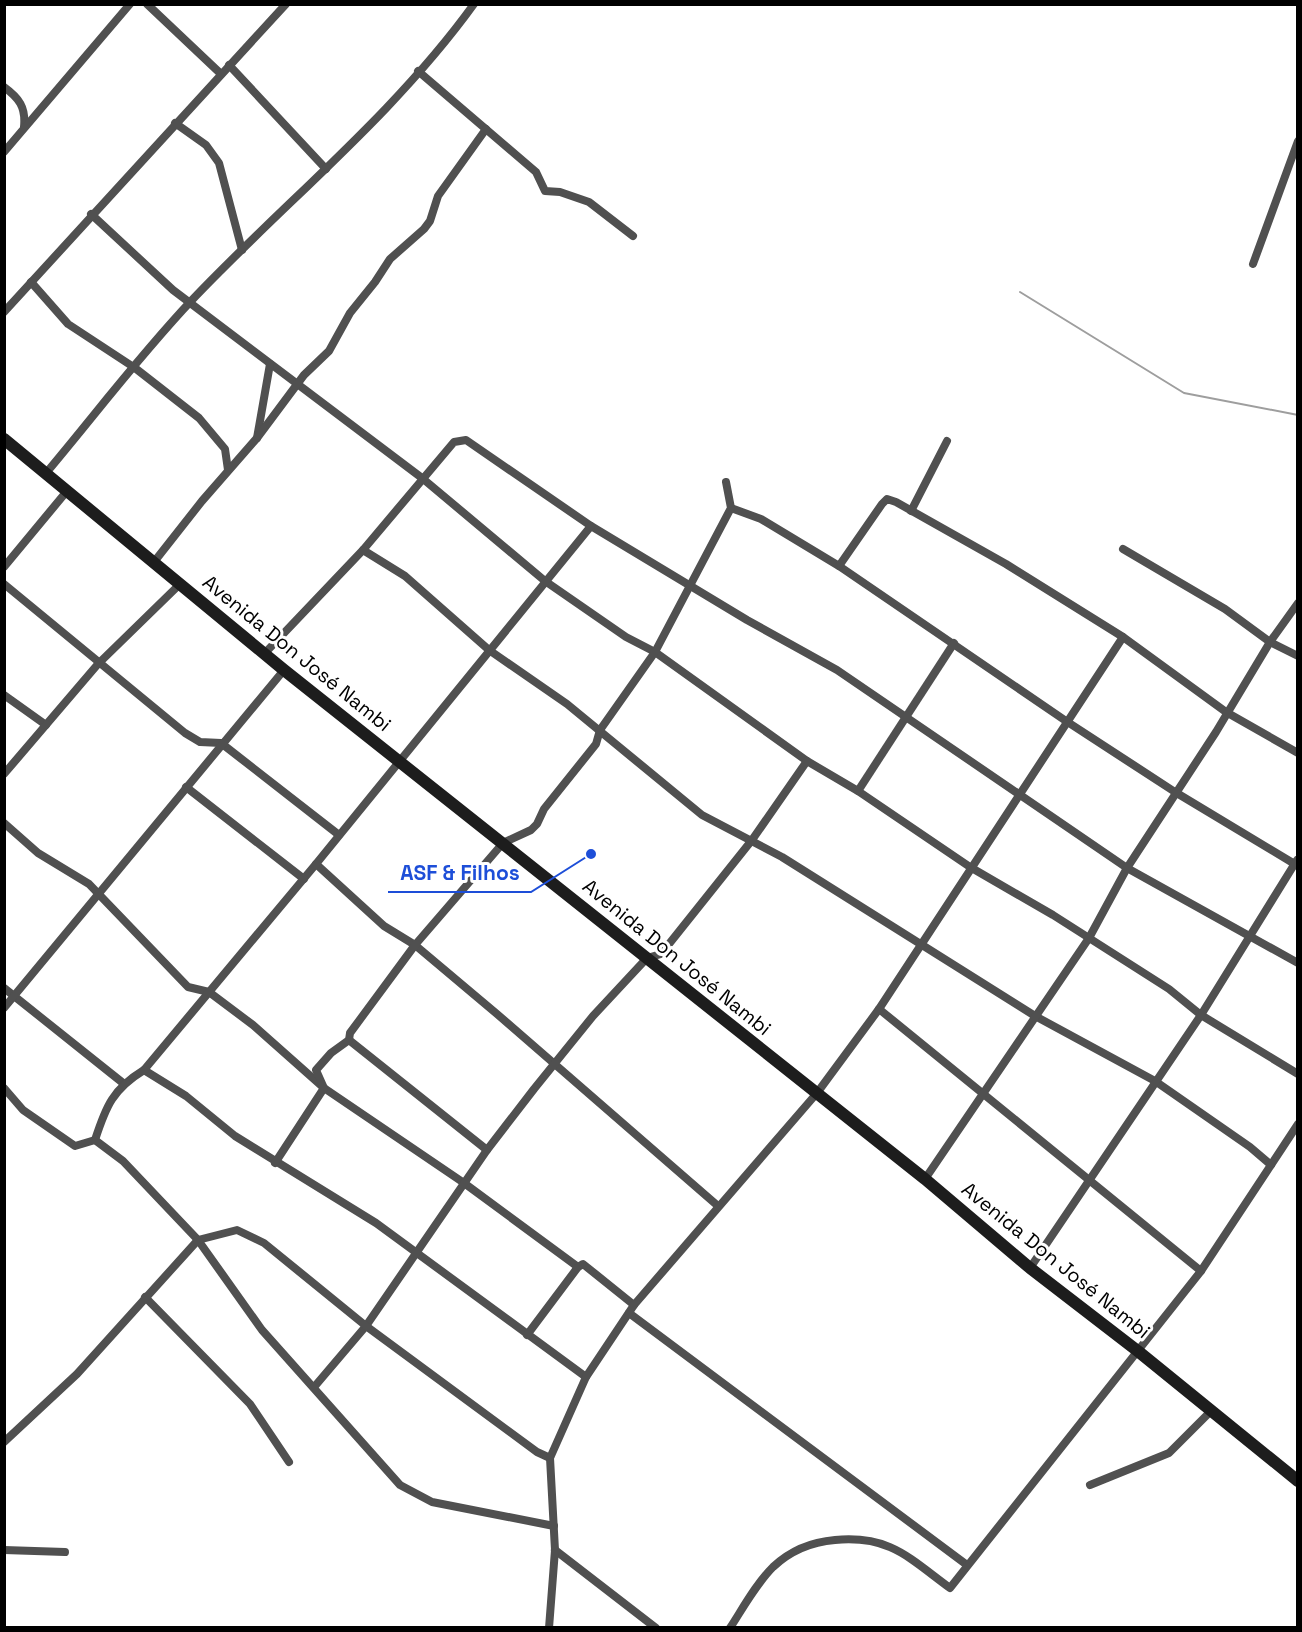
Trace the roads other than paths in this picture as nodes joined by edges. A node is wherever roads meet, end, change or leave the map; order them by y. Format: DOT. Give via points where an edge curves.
graph roads {
  1 [pos="130,4"];
  2 [pos="147,4"];
  3 [pos="286,4"];
  4 [pos="474,4"];
  5 [pos="229,65"];
  6 [pos="418,72"];
  7 [pos="221,74"];
  8 [pos="4,87"];
  9 [pos="175,123"];
  10 [pos="24,127"];
  11 [pos="486,129"];
  12 [pos="1298,141"];
  13 [pos="4,152"];
  14 [pos="326,169"];
  15 [pos="92,214"];
  16 [pos="633,236"];
  17 [pos="242,250"];
  18 [pos="1253,264"];
  19 [pos="31,282"];
  20 [pos="191,301"];
  21 [pos="4,312"];
  22 [pos="270,364"];
  23 [pos="135,368"];
  24 [pos="298,386"];
  25 [pos="256,438"];
  26 [pos="4,440"];
  27 [pos="947,441"];
  28 [pos="225,449"];
  29 [pos="243,453"];
  30 [pos="228,470"];
  31 [pos="46,473"];
  32 [pos="422,478"];
  33 [pos="726,482"];
  34 [pos="68,491"];
  35 [pos="731,508"];
  36 [pos="911,511"];
  37 [pos="591,526"];
  38 [pos="1123,549"];
  39 [pos="363,550"];
  40 [pos="154,562"];
  41 [pos="839,566"];
  42 [pos="4,567"];
  43 [pos="545,581"];
  44 [pos="4,584"];
  45 [pos="180,584"];
  46 [pos="690,584"];
  47 [pos="1298,603"];
  48 [pos="1123,637"];
  49 [pos="1270,642"];
  50 [pos="954,643"];
  51 [pos="489,650"];
  52 [pos="656,652"];
  53 [pos="265,653"];
  54 [pos="1298,656"];
  55 [pos="98,664"];
  56 [pos="284,670"];
  57 [pos="4,695"];
  58 [pos="1226,712"];
  59 [pos="905,715"];
  60 [pos="1066,721"];
  61 [pos="46,725"];
  62 [pos="600,730"];
  63 [pos="221,743"];
  64 [pos="1298,753"];
  65 [pos="400,761"];
  66 [pos="807,761"];
  67 [pos="4,774"];
  68 [pos="186,787"];
  69 [pos="858,791"];
  70 [pos="1175,792"];
  71 [pos="1020,793"];
  72 [pos="4,823"];
  73 [pos="339,835"];
  74 [pos="752,840"];
  75 [pos="503,843"];
  76 [pos="1297,863"];
  77 [pos="316,864"];
  78 [pos="970,867"];
  79 [pos="1127,868"];
  80 [pos="304,879"];
  81 [pos="109,883"];
  82 [pos="89,884"];
  83 [pos="99,894"];
  84 [pos="1249,934"];
  85 [pos="1089,938"];
  86 [pos="919,943"];
  87 [pos="415,945"];
  88 [pos="647,958"];
  89 [pos="1298,963"];
  90 [pos="4,988"];
  91 [pos="209,992"];
  92 [pos="14,998"];
  93 [pos="4,1008"];
  94 [pos="879,1009"];
  95 [pos="1201,1015"];
  96 [pos="1035,1016"];
  97 [pos="349,1040"];
  98 [pos="555,1064"];
  99 [pos="144,1070"];
  100 [pos="1298,1074"];
  101 [pos="1155,1081"];
  102 [pos="123,1083"];
  103 [pos="4,1088"];
  104 [pos="324,1088"];
  105 [pos="817,1093"];
  106 [pos="982,1095"];
  107 [pos="1298,1125"];
  108 [pos="95,1140"];
  109 [pos="487,1150"];
  110 [pos="275,1163"];
  111 [pos="1271,1165"];
  112 [pos="925,1179"];
  113 [pos="1087,1181"];
  114 [pos="464,1183"];
  115 [pos="718,1206"];
  116 [pos="198,1240"];
  117 [pos="414,1253"];
  118 [pos="578,1267"];
  119 [pos="1029,1268"];
  120 [pos="1201,1272"];
  121 [pos="145,1297"];
  122 [pos="631,1309"];
  123 [pos="366,1326"];
  124 [pos="527,1335"];
  125 [pos="1139,1352"];
  126 [pos="586,1377"];
  127 [pos="315,1386"];
  128 [pos="1212,1410"];
  129 [pos="4,1442"];
  130 [pos="550,1458"];
  131 [pos="289,1462"];
  132 [pos="1298,1481"];
  133 [pos="1090,1485"];
  134 [pos="554,1526"];
  135 [pos="4,1550"];
  136 [pos="555,1550"];
  137 [pos="65,1552"];
  138 [pos="967,1565"];
  139 [pos="549,1628"];
  140 [pos="657,1628"];
  141 [pos="730,1628"];
  1 -- 10 [label="street"];
  2 -- 7 [label="street"];
  3 -- 5 [label="street"];
  4 -- 6 [label="street"];
  5 -- 7 [label="street"];
  5 -- 14 [label="street"];
  6 -- 11 [label="street"];
  6 -- 14 [label="street"];
  7 -- 9 [label="street"];
  8 -- 10 [label="street" via="24,107"];
  9 -- 15 [label="street"];
  9 -- 17 [label="street" via="206,145 219,163"];
  10 -- 13 [label="street"];
  11 -- 16 [label="street" via="536,172 544,191 560,192 596,206"];
  11 -- 24 [label="street" via="438,196 430,221 390,259 350,313 329,351"];
  12 -- 18 [label="street"];
  14 -- 17 [label="street"];
  15 -- 19 [label="street"];
  15 -- 20 [label="street" via="173,290"];
  17 -- 20 [label="street"];
  19 -- 21 [label="street"];
  19 -- 23 [label="street" via="68,324"];
  20 -- 22 [label="street"];
  20 -- 23 [label="street"];
  22 -- 24 [label="street"];
  22 -- 25 [label="street"];
  23 -- 28 [label="street" via="199,418"];
  23 -- 31 [label="street"];
  24 -- 25 [label="street"];
  24 -- 32 [label="street"];
  25 -- 29 [label="street"];
  26 -- 31 [label="street, Avenida Don José Nambi"];
  27 -- 36 [label="street"];
  28 -- 29 [label="street"];
  28 -- 30 [label="street"];
  29 -- 30 [label="street"];
  30 -- 40 [label="street"];
  31 -- 34 [label="street, Avenida Don José Nambi"];
  32 -- 37 [label="street" via="454,442 466,440"];
  32 -- 39 [label="street"];
  32 -- 43 [label="street"];
  33 -- 35 [label="street"];
  34 -- 40 [label="street, Avenida Don José Nambi"];
  34 -- 42 [label="street"];
  35 -- 41 [label="street" via="761,519"];
  35 -- 46 [label="street"];
  36 -- 41 [label="street" via="887,499"];
  36 -- 48 [label="street"];
  37 -- 43 [label="street"];
  37 -- 46 [label="street"];
  38 -- 49 [label="street" via="1225,609"];
  39 -- 51 [label="street" via="405,576"];
  39 -- 53 [label="street"];
  40 -- 45 [label="street, Avenida Don José Nambi"];
  41 -- 50 [label="street"];
  43 -- 51 [label="street"];
  43 -- 52 [label="street" via="626,637"];
  44 -- 55 [label="street"];
  45 -- 53 [label="street, Avenida Don José Nambi"];
  45 -- 55 [label="street"];
  46 -- 52 [label="street"];
  46 -- 59 [label="street" via="837,670"];
  47 -- 49 [label="street"];
  48 -- 58 [label="street"];
  48 -- 60 [label="street"];
  49 -- 54 [label="street"];
  49 -- 58 [label="street"];
  50 -- 59 [label="street"];
  50 -- 60 [label="street"];
  51 -- 62 [label="street"];
  51 -- 65 [label="street"];
  52 -- 62 [label="street"];
  52 -- 66 [label="street"];
  53 -- 56 [label="street, Avenida Don José Nambi"];
  55 -- 61 [label="street"];
  55 -- 63 [label="street" via="185,733 201,741"];
  56 -- 63 [label="street"];
  56 -- 65 [label="street, Avenida Don José Nambi"];
  57 -- 61 [label="street"];
  58 -- 64 [label="street"];
  58 -- 70 [label="street"];
  59 -- 69 [label="street"];
  59 -- 71 [label="street"];
  60 -- 70 [label="street"];
  60 -- 71 [label="street"];
  61 -- 67 [label="street"];
  62 -- 74 [label="street" via="702,815"];
  62 -- 75 [label="street" via="596,744 544,809 537,824"];
  63 -- 68 [label="street"];
  63 -- 73 [label="street"];
  65 -- 73 [label="street"];
  65 -- 75 [label="street, Avenida Don José Nambi"];
  66 -- 69 [label="street"];
  66 -- 74 [label="street"];
  68 -- 80 [label="street"];
  68 -- 81 [label="street"];
  69 -- 78 [label="street"];
  70 -- 76 [label="street"];
  70 -- 79 [label="street"];
  71 -- 78 [label="street"];
  71 -- 79 [label="street"];
  72 -- 82 [label="street" via="38,853"];
  73 -- 77 [label="street"];
  74 -- 86 [label="street"];
  74 -- 88 [label="street" via="661,954"];
  75 -- 87 [label="street"];
  75 -- 88 [label="street, Avenida Don José Nambi"];
  76 -- 84 [label="street"];
  77 -- 80 [label="street"];
  77 -- 87 [label="street" via="384,926"];
  78 -- 85 [label="street"];
  78 -- 86 [label="street"];
  79 -- 84 [label="street"];
  79 -- 85 [label="street"];
  80 -- 91 [label="street"];
  81 -- 82 [label="street"];
  81 -- 83 [label="street"];
  82 -- 83 [label="street"];
  83 -- 91 [label="street" via="174,975 188,987"];
  83 -- 92 [label="street"];
  84 -- 89 [label="street"];
  84 -- 95 [label="street"];
  85 -- 95 [label="street"];
  85 -- 96 [label="street"];
  86 -- 94 [label="street"];
  86 -- 96 [label="street"];
  87 -- 97 [label="street" via="350,1033"];
  87 -- 98 [label="street"];
  88 -- 98 [label="street"];
  88 -- 105 [label="street, Avenida Don José Nambi"];
  90 -- 92 [label="street"];
  91 -- 99 [label="street"];
  91 -- 104 [label="street"];
  92 -- 93 [label="street"];
  92 -- 102 [label="street"];
  94 -- 105 [label="street"];
  94 -- 106 [label="street"];
  95 -- 100 [label="street"];
  95 -- 101 [label="street"];
  96 -- 101 [label="street"];
  96 -- 106 [label="street"];
  97 -- 104 [label="street" via="316,1070"];
  97 -- 109 [label="street"];
  98 -- 109 [label="street"];
  98 -- 115 [label="street"];
  99 -- 102 [label="street"];
  99 -- 110 [label="street" via="186,1096"];
  101 -- 111 [label="street"];
  101 -- 113 [label="street"];
  102 -- 108 [label="street" via="105,1108"];
  103 -- 108 [label="street" via="23,1110 75,1146"];
  104 -- 110 [label="street"];
  104 -- 114 [label="street"];
  105 -- 112 [label="street, Avenida Don José Nambi"];
  105 -- 115 [label="street"];
  106 -- 112 [label="street"];
  106 -- 113 [label="street"];
  107 -- 111 [label="street"];
  108 -- 116 [label="street" via="123,1161"];
  109 -- 114 [label="street"];
  110 -- 117 [label="street" via="376,1223"];
  111 -- 120 [label="street"];
  112 -- 119 [label="street, Avenida Don José Nambi"];
  113 -- 119 [label="street"];
  113 -- 120 [label="street"];
  114 -- 117 [label="street"];
  114 -- 118 [label="street"];
  115 -- 122 [label="street"];
  116 -- 121 [label="street"];
  116 -- 123 [label="street" via="237,1230 249,1233"];
  116 -- 127 [label="street" via="262,1329"];
  117 -- 123 [label="street"];
  117 -- 124 [label="street"];
  118 -- 122 [label="street" via="583,1264"];
  118 -- 124 [label="street"];
  119 -- 125 [label="street, Avenida Don José Nambi"];
  120 -- 125 [label="street"];
  121 -- 129 [label="street" via="76,1374"];
  121 -- 131 [label="street" via="250,1404"];
  122 -- 126 [label="street"];
  122 -- 138 [label="street"];
  123 -- 127 [label="street"];
  123 -- 130 [label="street"];
  124 -- 126 [label="street"];
  125 -- 128 [label="street, Avenida Don José Nambi"];
  125 -- 138 [label="street"];
  126 -- 130 [label="street"];
  127 -- 134 [label="street" via="411,1493 432,1502"];
  128 -- 132 [label="street, Avenida Don José Nambi"];
  128 -- 133 [label="street" via="1168,1453"];
  130 -- 134 [label="street"];
  134 -- 136 [label="street"];
  135 -- 137 [label="street"];
  136 -- 139 [label="street"];
  136 -- 140 [label="street"];
  138 -- 141 [label="street" via="950,1588 901,1552 877,1541 822,1541 798,1549 772,1569"];
}
